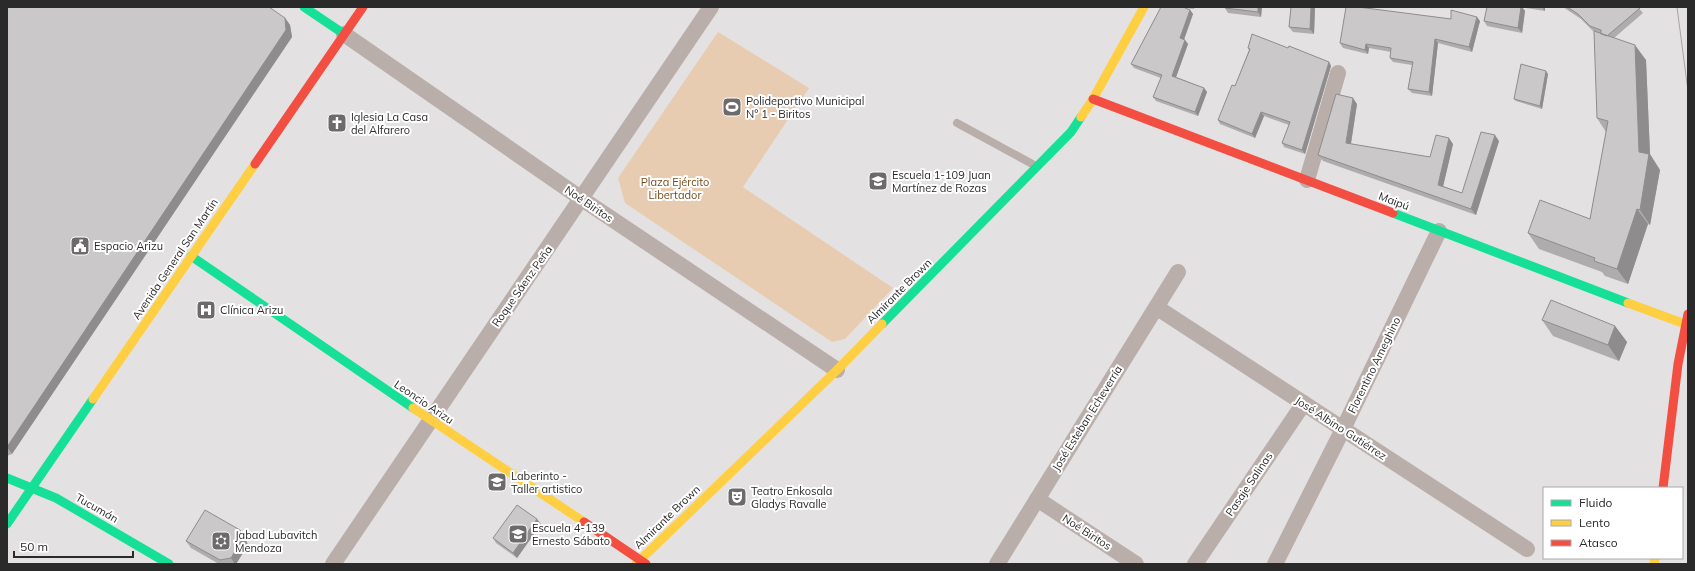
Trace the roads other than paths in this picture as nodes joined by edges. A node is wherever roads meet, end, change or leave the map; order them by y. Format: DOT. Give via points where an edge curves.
graph roads {
  1 [pos="304,7"];
  2 [pos="362,7"];
  3 [pos="711,7"];
  4 [pos="1144,7"];
  5 [pos="344,34"];
  6 [pos="1338,73"];
  7 [pos="1093,99"];
  8 [pos="957,123"];
  9 [pos="1038,167"];
  10 [pos="1307,180"];
  11 [pos="582,199"];
  12 [pos="1439,231"];
  13 [pos="191,256"];
  14 [pos="1178,272"];
  15 [pos="1156,307"];
  16 [pos="1688,314"];
  17 [pos="1685,324"];
  18 [pos="1678,364"];
  19 [pos="837,370"];
  20 [pos="1684,375"];
  21 [pos="1304,403"];
  22 [pos="430,420"];
  23 [pos="1343,429"];
  24 [pos="7,478"];
  25 [pos="1663,487"];
  26 [pos="32,488"];
  27 [pos="1037,499"];
  28 [pos="7,524"];
  29 [pos="1527,549"];
  30 [pos="641,563"];
  31 [pos="169,564"];
  32 [pos="333,564"];
  33 [pos="997,564"];
  34 [pos="1136,564"];
  35 [pos="1195,564"];
  36 [pos="1275,564"];
  1 -- 5 [label="street"];
  2 -- 5 [label="street, Avenida General San Martín"];
  3 -- 11 [label="street, Roque Sáenz Peña"];
  4 -- 7 [label="street, Almirante Brown"];
  5 -- 11 [label="street, Noé Biritos"];
  5 -- 13 [label="street, Avenida General San Martín"];
  6 -- 10 [label="street"];
  7 -- 9 [label="street, Almirante Brown" via="1078,124"];
  7 -- 10 [label="street, Maipú"];
  8 -- 9 [label="lane"];
  9 -- 19 [label="street, Almirante Brown"];
  10 -- 12 [label="street, Maipú"];
  11 -- 19 [label="street, Noé Biritos"];
  11 -- 22 [label="street, Roque Sáenz Peña"];
  12 -- 17 [label="street, Maipú"];
  12 -- 23 [label="street, Florentino Ameghino"];
  13 -- 22 [label="street, Leoncio Arizu"];
  13 -- 26 [label="street, Avenida General San Martín"];
  14 -- 15 [label="street, José Esteban Echeverría"];
  15 -- 21 [label="street, José Albino Gutiérrez"];
  15 -- 27 [label="street, José Esteban Echeverría"];
  16 -- 17 [label="street"];
  17 -- 18 [label="street"];
  18 -- 20 [label="street"];
  18 -- 25 [label="street"];
  19 -- 30 [label="street, Almirante Brown"];
  21 -- 23 [label="street, José Albino Gutiérrez"];
  21 -- 35 [label="street, Pasaje Salinas"];
  22 -- 30 [label="street, Leoncio Arizu"];
  22 -- 32 [label="street, Roque Sáenz Peña"];
  23 -- 29 [label="street, José Albino Gutiérrez"];
  23 -- 36 [label="street, Florentino Ameghino"];
  24 -- 26 [label="street, Tucumán"];
  26 -- 28 [label="street, Avenida General San Martín"];
  26 -- 31 [label="street, Tucumán" via="65,503"];
  27 -- 33 [label="street, José Esteban Echeverría"];
  27 -- 34 [label="street, Noé Biritos"];
}
